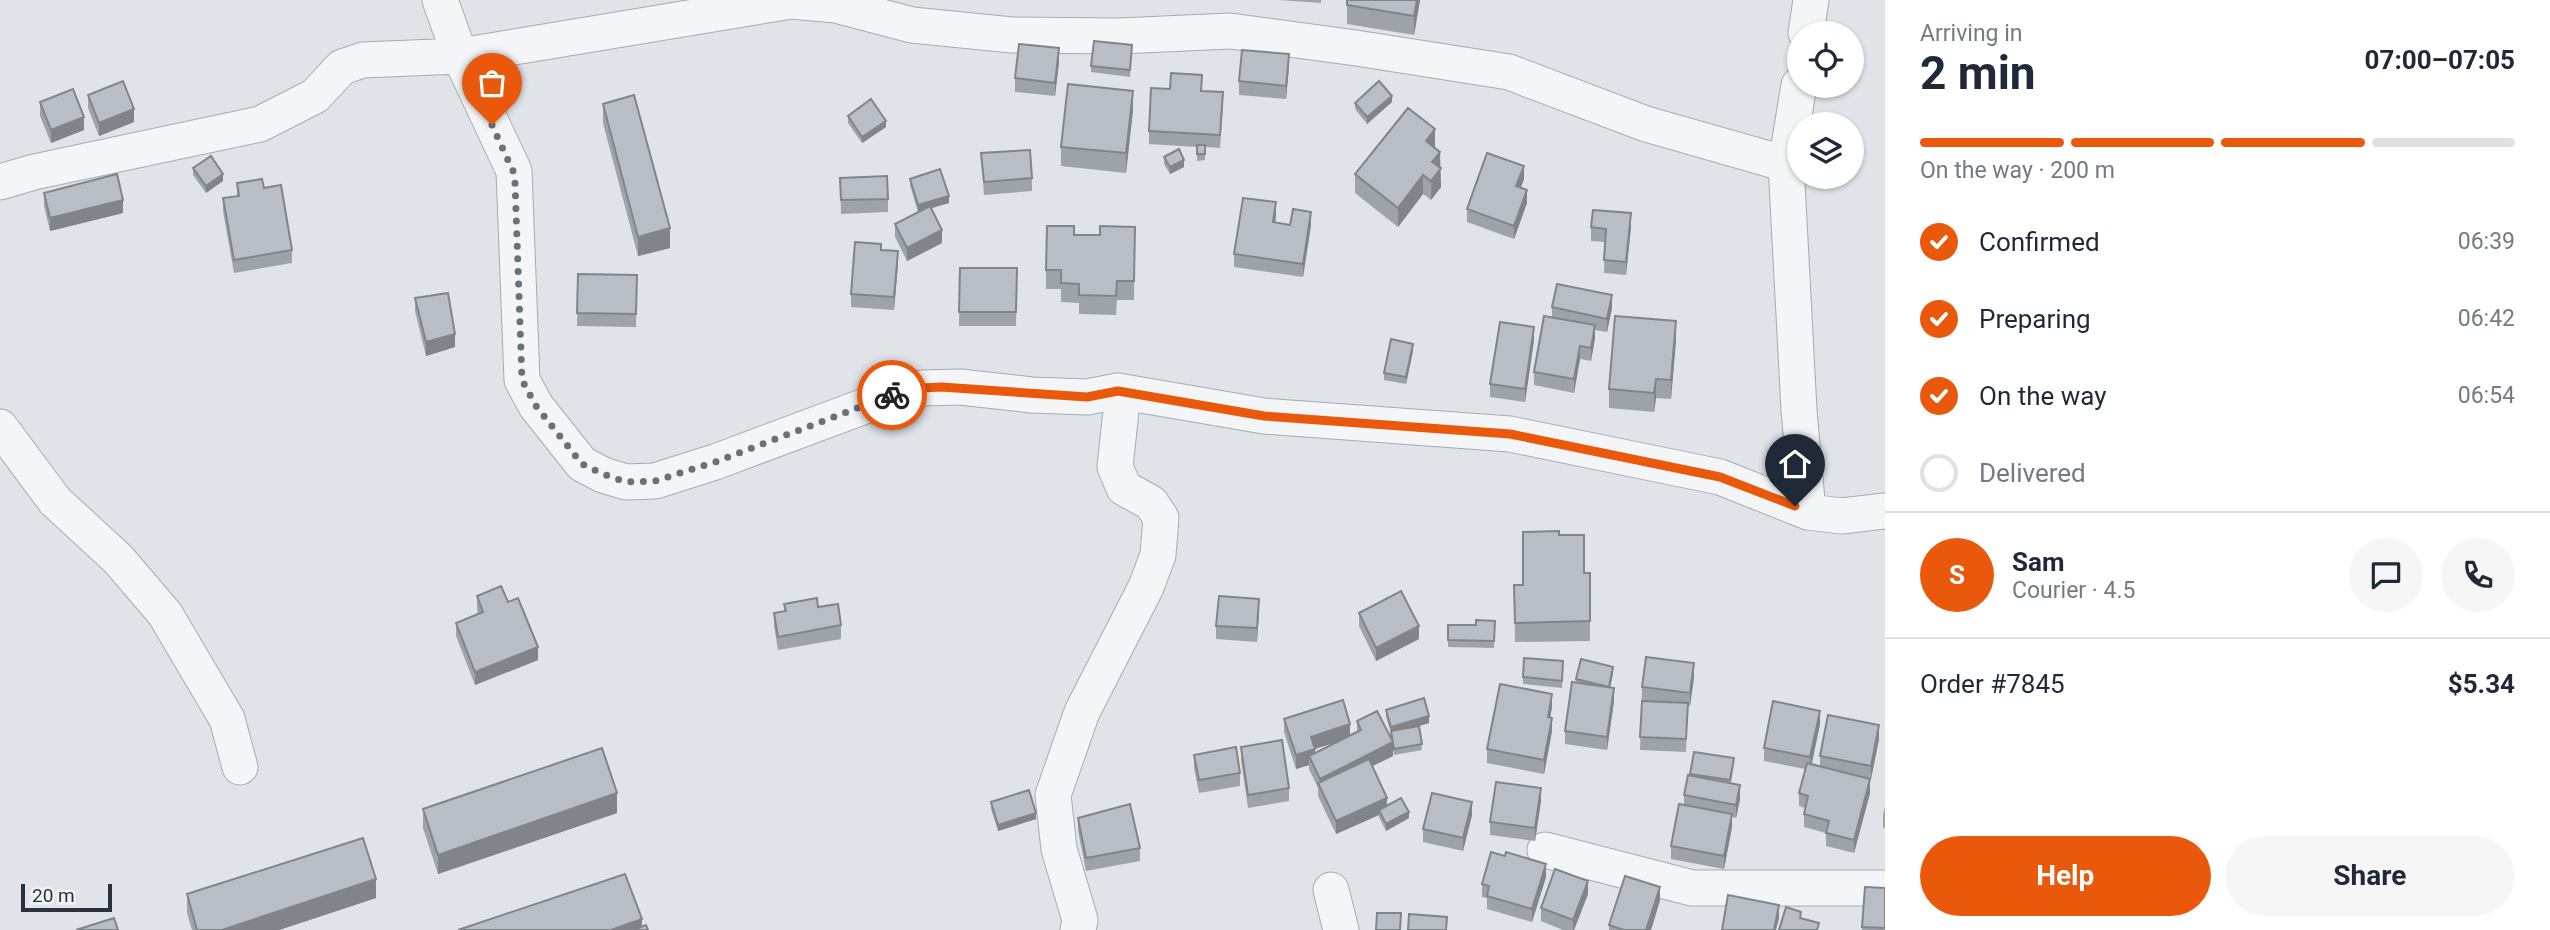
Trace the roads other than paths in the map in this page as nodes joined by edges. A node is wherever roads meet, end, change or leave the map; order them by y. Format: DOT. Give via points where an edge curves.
graph roads {
  1 [pos="440,0"];
  2 [pos="1811,0"];
  3 [pos="946,14"];
  4 [pos="1808,21"];
  5 [pos="460,56"];
  6 [pos="1797,98"];
  7 [pos="1786,164"];
  8 [pos="0,182"];
  9 [pos="1118,391"];
  10 [pos="0,427"];
  11 [pos="1885,510"];
  12 [pos="1808,512"];
  13 [pos="240,767"];
  14 [pos="1545,850"];
  15 [pos="1885,888"];
  16 [pos="1331,890"];
  17 [pos="1078,930"];
  18 [pos="1340,930"];
  1 -- 5 [label="street"];
  2 -- 4 [label="street"];
  3 -- 5 [label="street" via="912,25 836,5 791,1"];
  3 -- 7 [label="street" via="1012,36 1230,32 1509,72 1646,124"];
  5 -- 8 [label="street" via="363,60 342,67 315,96 260,124"];
  5 -- 9 [label="street" via="513,171 522,380 536,406 582,464 626,482 655,481 922,388 1087,397"];
  6 -- 7 [label="street"];
  7 -- 12 [label="street"];
  9 -- 12 [label="street" via="1264,416 1510,434 1720,477"];
  9 -- 17 [label="street" via="1121,411 1115,467 1124,488 1151,503 1161,518 1158,555 1146,587 1082,712 1053,795 1059,849 1080,920"];
  10 -- 13 [label="street" via="55,501 118,559 165,614 227,719"];
  11 -- 12 [label="street" via="1842,516"];
  14 -- 15 [label="street" via="1692,888"];
  16 -- 18 [label="street"];
}
